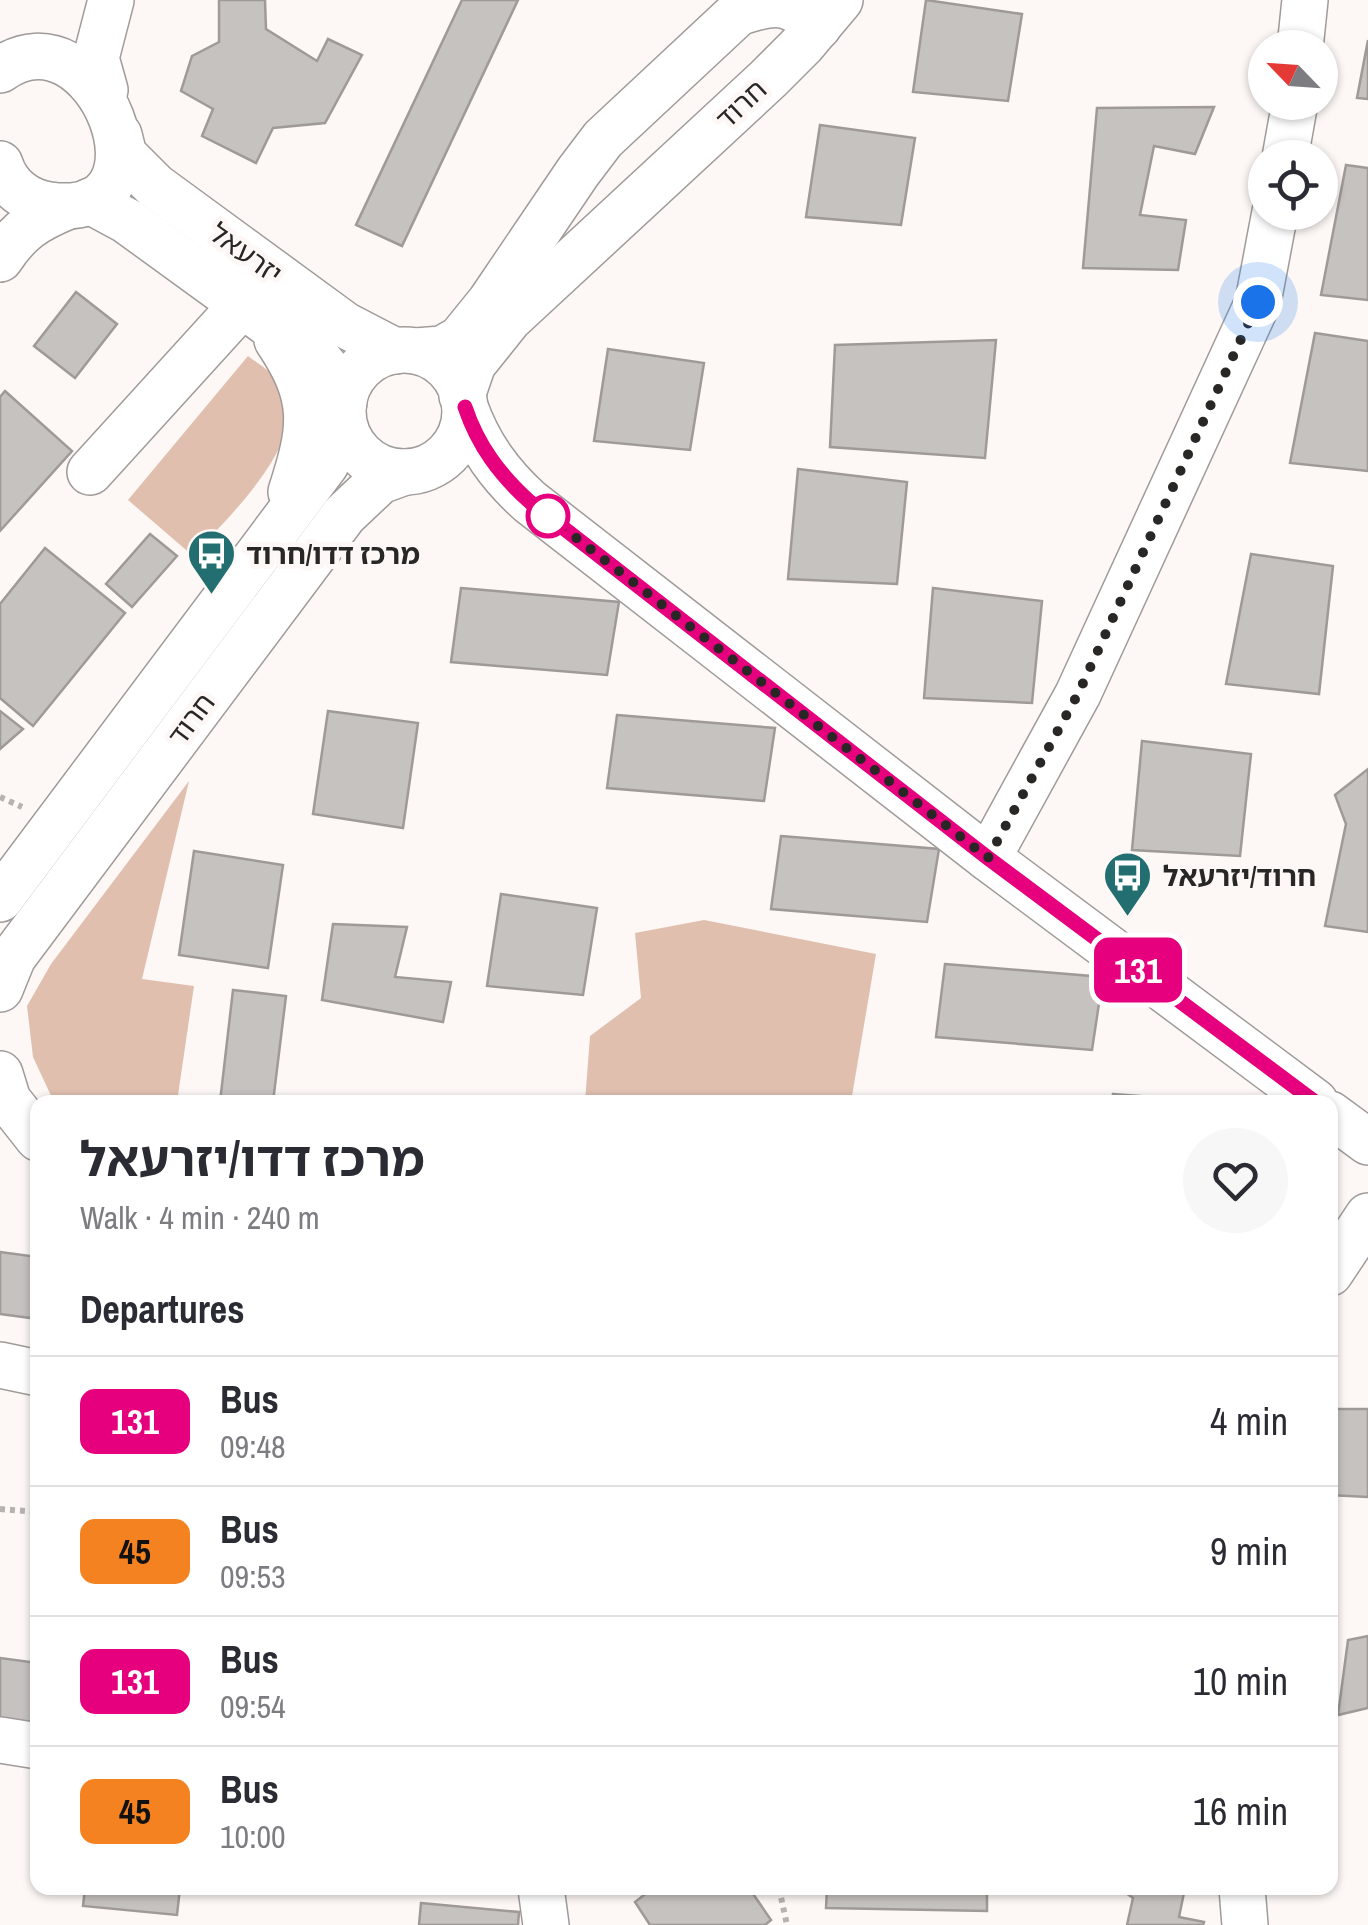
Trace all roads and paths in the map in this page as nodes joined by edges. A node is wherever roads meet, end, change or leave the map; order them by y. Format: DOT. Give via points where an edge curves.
graph roads {
  1 [pos="96,0"];
  2 [pos="110,0"];
  3 [pos="1304,0"];
  4 [pos="742,6"];
  5 [pos="829,14"];
  6 [pos="1302,30"];
  7 [pos="29,38"];
  8 [pos="0,70"];
  9 [pos="113,116"];
  10 [pos="1,172"];
  11 [pos="78,204"];
  12 [pos="1272,230"];
  13 [pos="0,259"];
  14 [pos="254,313"];
  15 [pos="405,351"];
  16 [pos="464,401"];
  17 [pos="343,407"];
  18 [pos="412,471"];
  19 [pos="90,472"];
  20 [pos="530,502"];
  21 [pos="280,526"];
  22 [pos="988,858"];
  23 [pos="0,900"];
  24 [pos="0,989"];
  25 [pos="0,1074"];
  26 [pos="1306,1095"];
  27 [pos="0,1118"];
  28 [pos="1338,1120"];
  29 [pos="30,1129"];
  30 [pos="30,1135"];
  31 [pos="1368,1142"];
  32 [pos="1368,1216"];
  33 [pos="1338,1260"];
  34 [pos="0,1365"];
  35 [pos="30,1371"];
  36 [pos="0,1509"];
  37 [pos="30,1511"];
  38 [pos="0,1740"];
  39 [pos="30,1745"];
  40 [pos="543,1895"];
  41 [pos="781,1895"];
  42 [pos="1243,1895"];
  43 [pos="546,1925"];
  44 [pos="787,1925"];
  45 [pos="1245,1925"];
  1 -- 7 [label="street"];
  2 -- 9 [label="street" via="96,58"];
  3 -- 6 [label="street"];
  4 -- 5 [label="street, חרוד" via="784,1"];
  4 -- 15 [label="street, חרוד" via="604,139 460,339 442,349"];
  5 -- 16 [label="street, חרוד" via="509,319 473,364"];
  7 -- 8 [label="street"];
  7 -- 9 [label="street, יזרעאל" via="84,58 103,83"];
  9 -- 11 [label="street" via="120,148 114,176 105,190"];
  9 -- 15 [label="street, יזרעאל" via="124,155 155,186 345,326"];
  10 -- 11 [label="street, יזרעאל" via="42,204"];
  11 -- 13 [label="street" via="34,220"];
  11 -- 14 [label="street, יזרעאל" via="127,221"];
  12 -- 22 [label="street" via="1258,302 1078,694"];
  14 -- 17 [label="street, יזרעאל" via="321,362"];
  14 -- 19 [label="street"];
  14 -- 21 [label="street" via="292,362 308,414"];
  15 -- 16 [label="street" via="436,359 452,372"];
  15 -- 17 [label="street" via="374,358 356,373"];
  16 -- 18 [label="street" via="463,428 453,447 439,462"];
  16 -- 20 [label="street" via="487,455"];
  17 -- 18 [label="street" via="346,434 358,452 378,467"];
  17 -- 21 [label="street, חרוד" via="326,464"];
  18 -- 20 [label="street" via="490,486"];
  18 -- 24 [label="street, חרוד" via="380,481 344,515 13,957"];
  20 -- 22 [label="street"];
  21 -- 23 [label="street, חרוד"];
  22 -- 26 [label="street"];
  25 -- 29 [label="street" via="8,1100"];
  27 -- 30 [label="street"];
  28 -- 31 [label="street"];
  32 -- 33 [label="street"];
  34 -- 35 [label="street"];
  36 -- 37 [label="path"];
  38 -- 39 [label="street"];
  40 -- 43 [label="street"];
  41 -- 44 [label="path"];
  42 -- 45 [label="street"];
}
